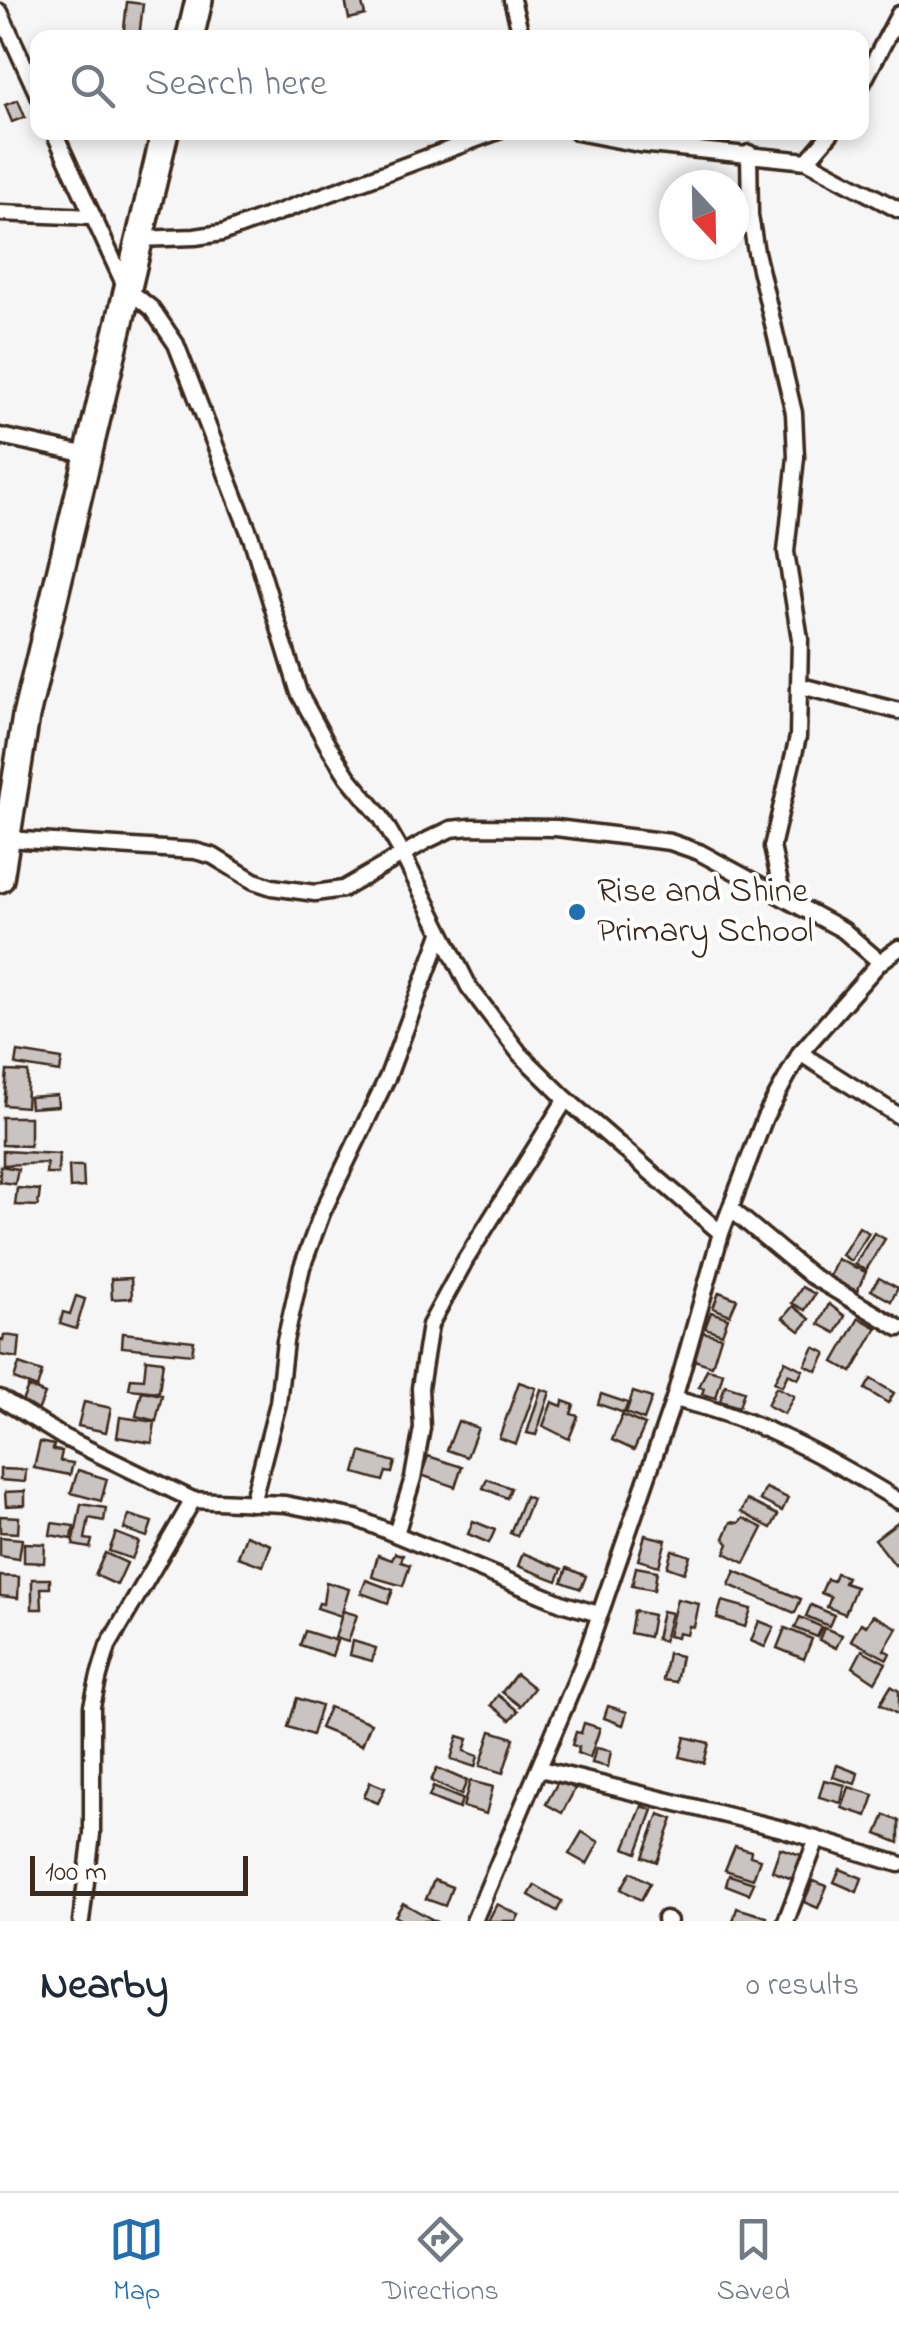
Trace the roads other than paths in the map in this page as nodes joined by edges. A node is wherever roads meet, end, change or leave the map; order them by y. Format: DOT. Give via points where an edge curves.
graph roads {
  1 [pos="199,0"];
  2 [pos="512,0"];
  3 [pos="0,12"];
  4 [pos="899,14"];
  5 [pos="192,30"];
  6 [pos="520,30"];
  7 [pos="869,71"];
  8 [pos="30,78"];
  9 [pos="58,140"];
  10 [pos="163,140"];
  11 [pos="474,140"];
  12 [pos="618,140"];
  13 [pos="825,140"];
  14 [pos="749,153"];
  15 [pos="807,161"];
  16 [pos="899,210"];
  17 [pos="0,213"];
  18 [pos="92,217"];
  19 [pos="137,238"];
  20 [pos="126,288"];
  21 [pos="0,436"];
  22 [pos="88,455"];
  23 [pos="800,686"];
  24 [pos="899,711"];
  25 [pos="7,839"];
  26 [pos="402,853"];
  27 [pos="0,879"];
  28 [pos="783,897"];
  29 [pos="440,934"];
  30 [pos="899,948"];
  31 [pos="880,962"];
  32 [pos="800,1053"];
  33 [pos="566,1100"];
  34 [pos="899,1116"];
  35 [pos="732,1210"];
  36 [pos="721,1233"];
  37 [pos="899,1328"];
  38 [pos="0,1398"];
  39 [pos="674,1399"];
  40 [pos="193,1500"];
  41 [pos="899,1501"];
  42 [pos="252,1503"];
  43 [pos="396,1534"];
  44 [pos="599,1614"];
  45 [pos="540,1769"];
  46 [pos="817,1840"];
  47 [pos="899,1864"];
  48 [pos="82,1921"];
  49 [pos="474,1921"];
  50 [pos="786,1921"];
  1 -- 5 [label="highway"];
  2 -- 6 [label="street"];
  3 -- 8 [label="street"];
  4 -- 7 [label="street"];
  9 -- 18 [label="street"];
  10 -- 19 [label="highway"];
  11 -- 19 [label="street" via="222,233"];
  12 -- 14 [label="street"];
  13 -- 15 [label="street"];
  14 -- 15 [label="street"];
  14 -- 23 [label="street" via="756,252 794,413 786,552"];
  15 -- 16 [label="street"];
  17 -- 18 [label="street"];
  18 -- 20 [label="street"];
  19 -- 20 [label="highway"];
  20 -- 22 [label="highway"];
  20 -- 26 [label="street" via="152,309 176,344 252,540 299,693"];
  21 -- 22 [label="street"];
  22 -- 25 [label="highway" via="26,716"];
  23 -- 24 [label="street"];
  23 -- 28 [label="street" via="798,738 772,847"];
  25 -- 26 [label="street" via="195,851 272,888 316,893 343,889"];
  25 -- 27 [label="highway"];
  26 -- 28 [label="street" via="451,830 556,828 670,842"];
  26 -- 29 [label="street"];
  28 -- 31 [label="street" via="843,930"];
  29 -- 33 [label="street" via="494,1020"];
  29 -- 42 [label="street" via="388,1076 302,1267"];
  30 -- 31 [label="street"];
  31 -- 32 [label="street"];
  32 -- 34 [label="street"];
  32 -- 35 [label="street" via="766,1118"];
  33 -- 36 [label="street"];
  33 -- 43 [label="street" via="430,1326 420,1388 422,1428"];
  35 -- 36 [label="street"];
  35 -- 37 [label="street" via="810,1275"];
  36 -- 39 [label="street"];
  38 -- 40 [label="street" via="63,1437"];
  39 -- 41 [label="street" via="776,1432"];
  39 -- 44 [label="street"];
  40 -- 42 [label="street"];
  40 -- 48 [label="street" via="108,1646 99,1676"];
  42 -- 43 [label="street" via="321,1509"];
  43 -- 44 [label="street"];
  44 -- 45 [label="street"];
  45 -- 46 [label="street"];
  45 -- 49 [label="street"];
  46 -- 47 [label="street"];
  46 -- 50 [label="street"];
}
